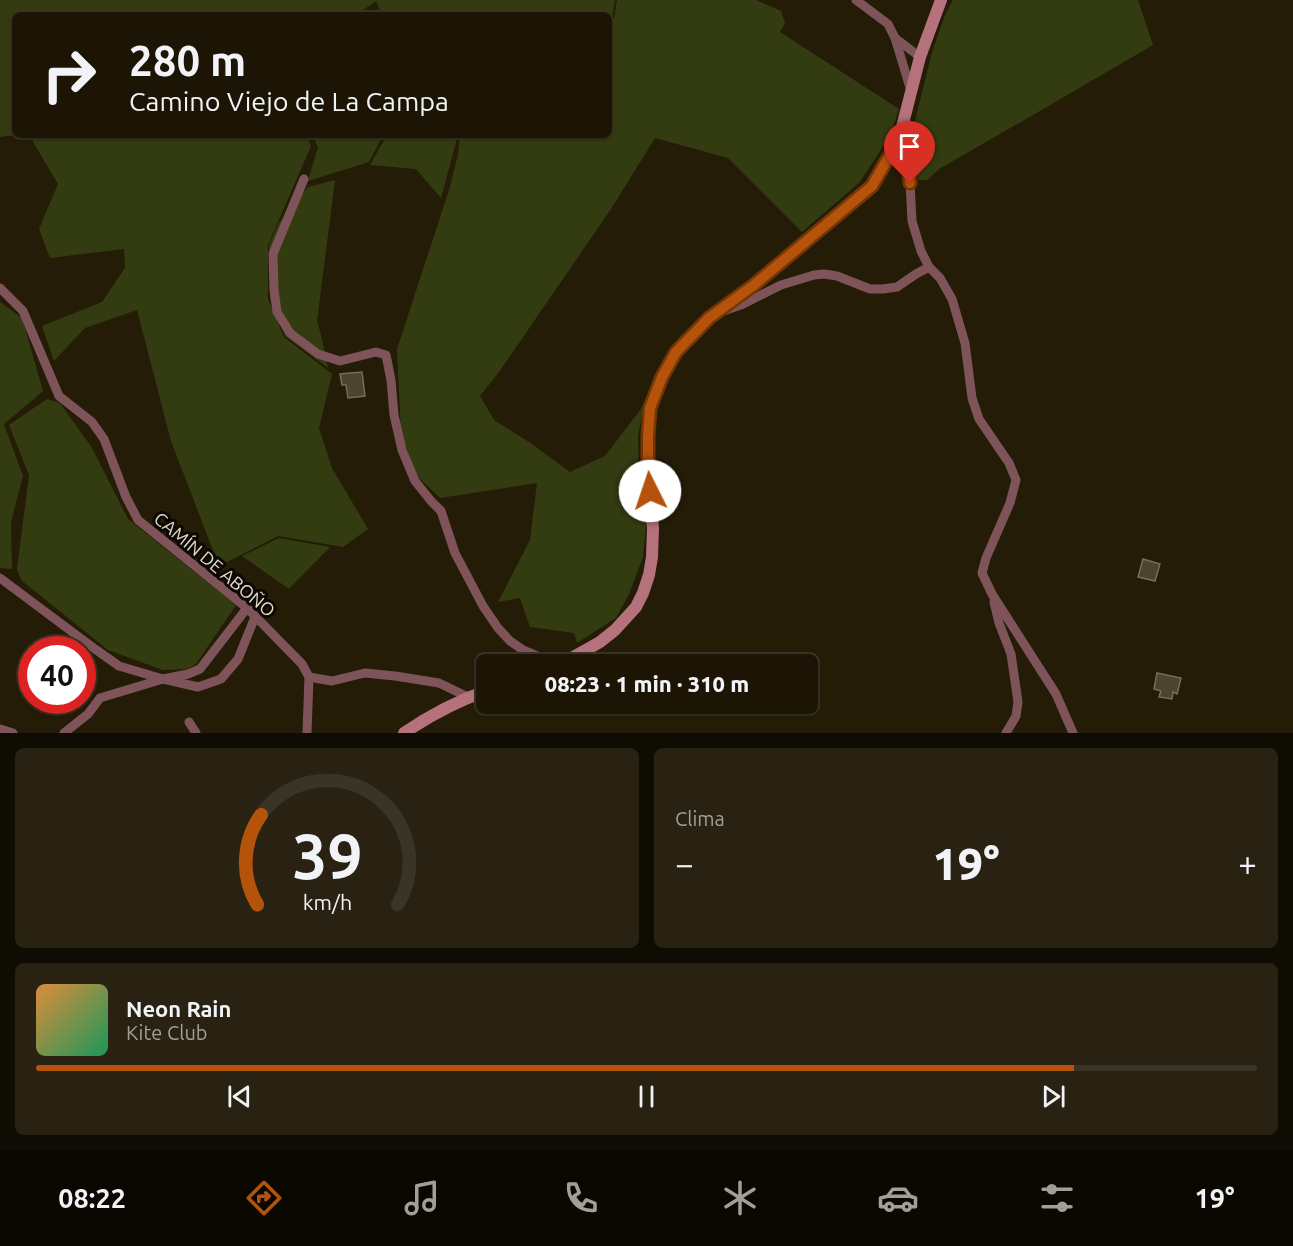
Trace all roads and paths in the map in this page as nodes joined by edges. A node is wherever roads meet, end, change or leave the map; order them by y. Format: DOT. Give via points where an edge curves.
graph roads {
  1 [pos="856,0"];
  2 [pos="941,0"];
  3 [pos="895,38"];
  4 [pos="920,57"];
  5 [pos="911,92"];
  6 [pos="899,139"];
  7 [pos="304,179"];
  8 [pos="929,267"];
  9 [pos="0,288"];
  10 [pos="716,313"];
  11 [pos="0,578"];
  12 [pos="992,594"];
  13 [pos="247,609"];
  14 [pos="255,617"];
  15 [pos="532,654"];
  16 [pos="579,654"];
  17 [pos="309,677"];
  18 [pos="163,679"];
  19 [pos="476,694"];
  20 [pos="468,697"];
  21 [pos="189,722"];
  22 [pos="0,729"];
  23 [pos="13,733"];
  24 [pos="64,733"];
  25 [pos="196,733"];
  26 [pos="308,733"];
  27 [pos="404,733"];
  28 [pos="1006,733"];
  29 [pos="1072,733"];
  1 -- 3 [label="street" via="888,24"];
  2 -- 4 [label="street"];
  3 -- 4 [label="street"];
  3 -- 5 [label="street"];
  4 -- 5 [label="street"];
  5 -- 6 [label="street"];
  6 -- 8 [label="street" via="906,148 909,164 912,221"];
  6 -- 10 [label="street" via="872,186"];
  7 -- 15 [label="street" via="273,254 277,312 290,333 318,354 340,361 376,352 386,355 402,450 416,481 441,511 455,553 483,606 510,641"];
  8 -- 10 [label="street" via="897,287 870,290 837,276 814,275"];
  8 -- 12 [label="street" via="952,299 965,343 972,398 979,419 1016,480 982,573"];
  9 -- 13 [label="street, CAMÍN DE ABOÑO" via="23,311 60,396 92,422 104,439 138,520"];
  10 -- 16 [label="street" via="676,352 650,408 652,557 643,593 615,630"];
  11 -- 18 [label="street" via="119,666"];
  12 -- 28 [label="street" via="1011,654 1018,702 1016,716"];
  12 -- 29 [label="street" via="1056,694"];
  13 -- 14 [label="street, CAMÍN DE ABOÑO"];
  13 -- 18 [label="street" via="200,669"];
  14 -- 17 [label="street, CAMÍN DE ABOÑO" via="302,664"];
  14 -- 18 [label="street" via="238,658 221,679 198,687"];
  17 -- 20 [label="street" via="332,681 366,673 395,676 439,683"];
  17 -- 26 [label="street"];
  18 -- 24 [label="street" via="100,698 88,714"];
  19 -- 20 [label="street"];
  20 -- 27 [label="street"];
  21 -- 25 [label="street"];
  22 -- 23 [label="street"];
}
